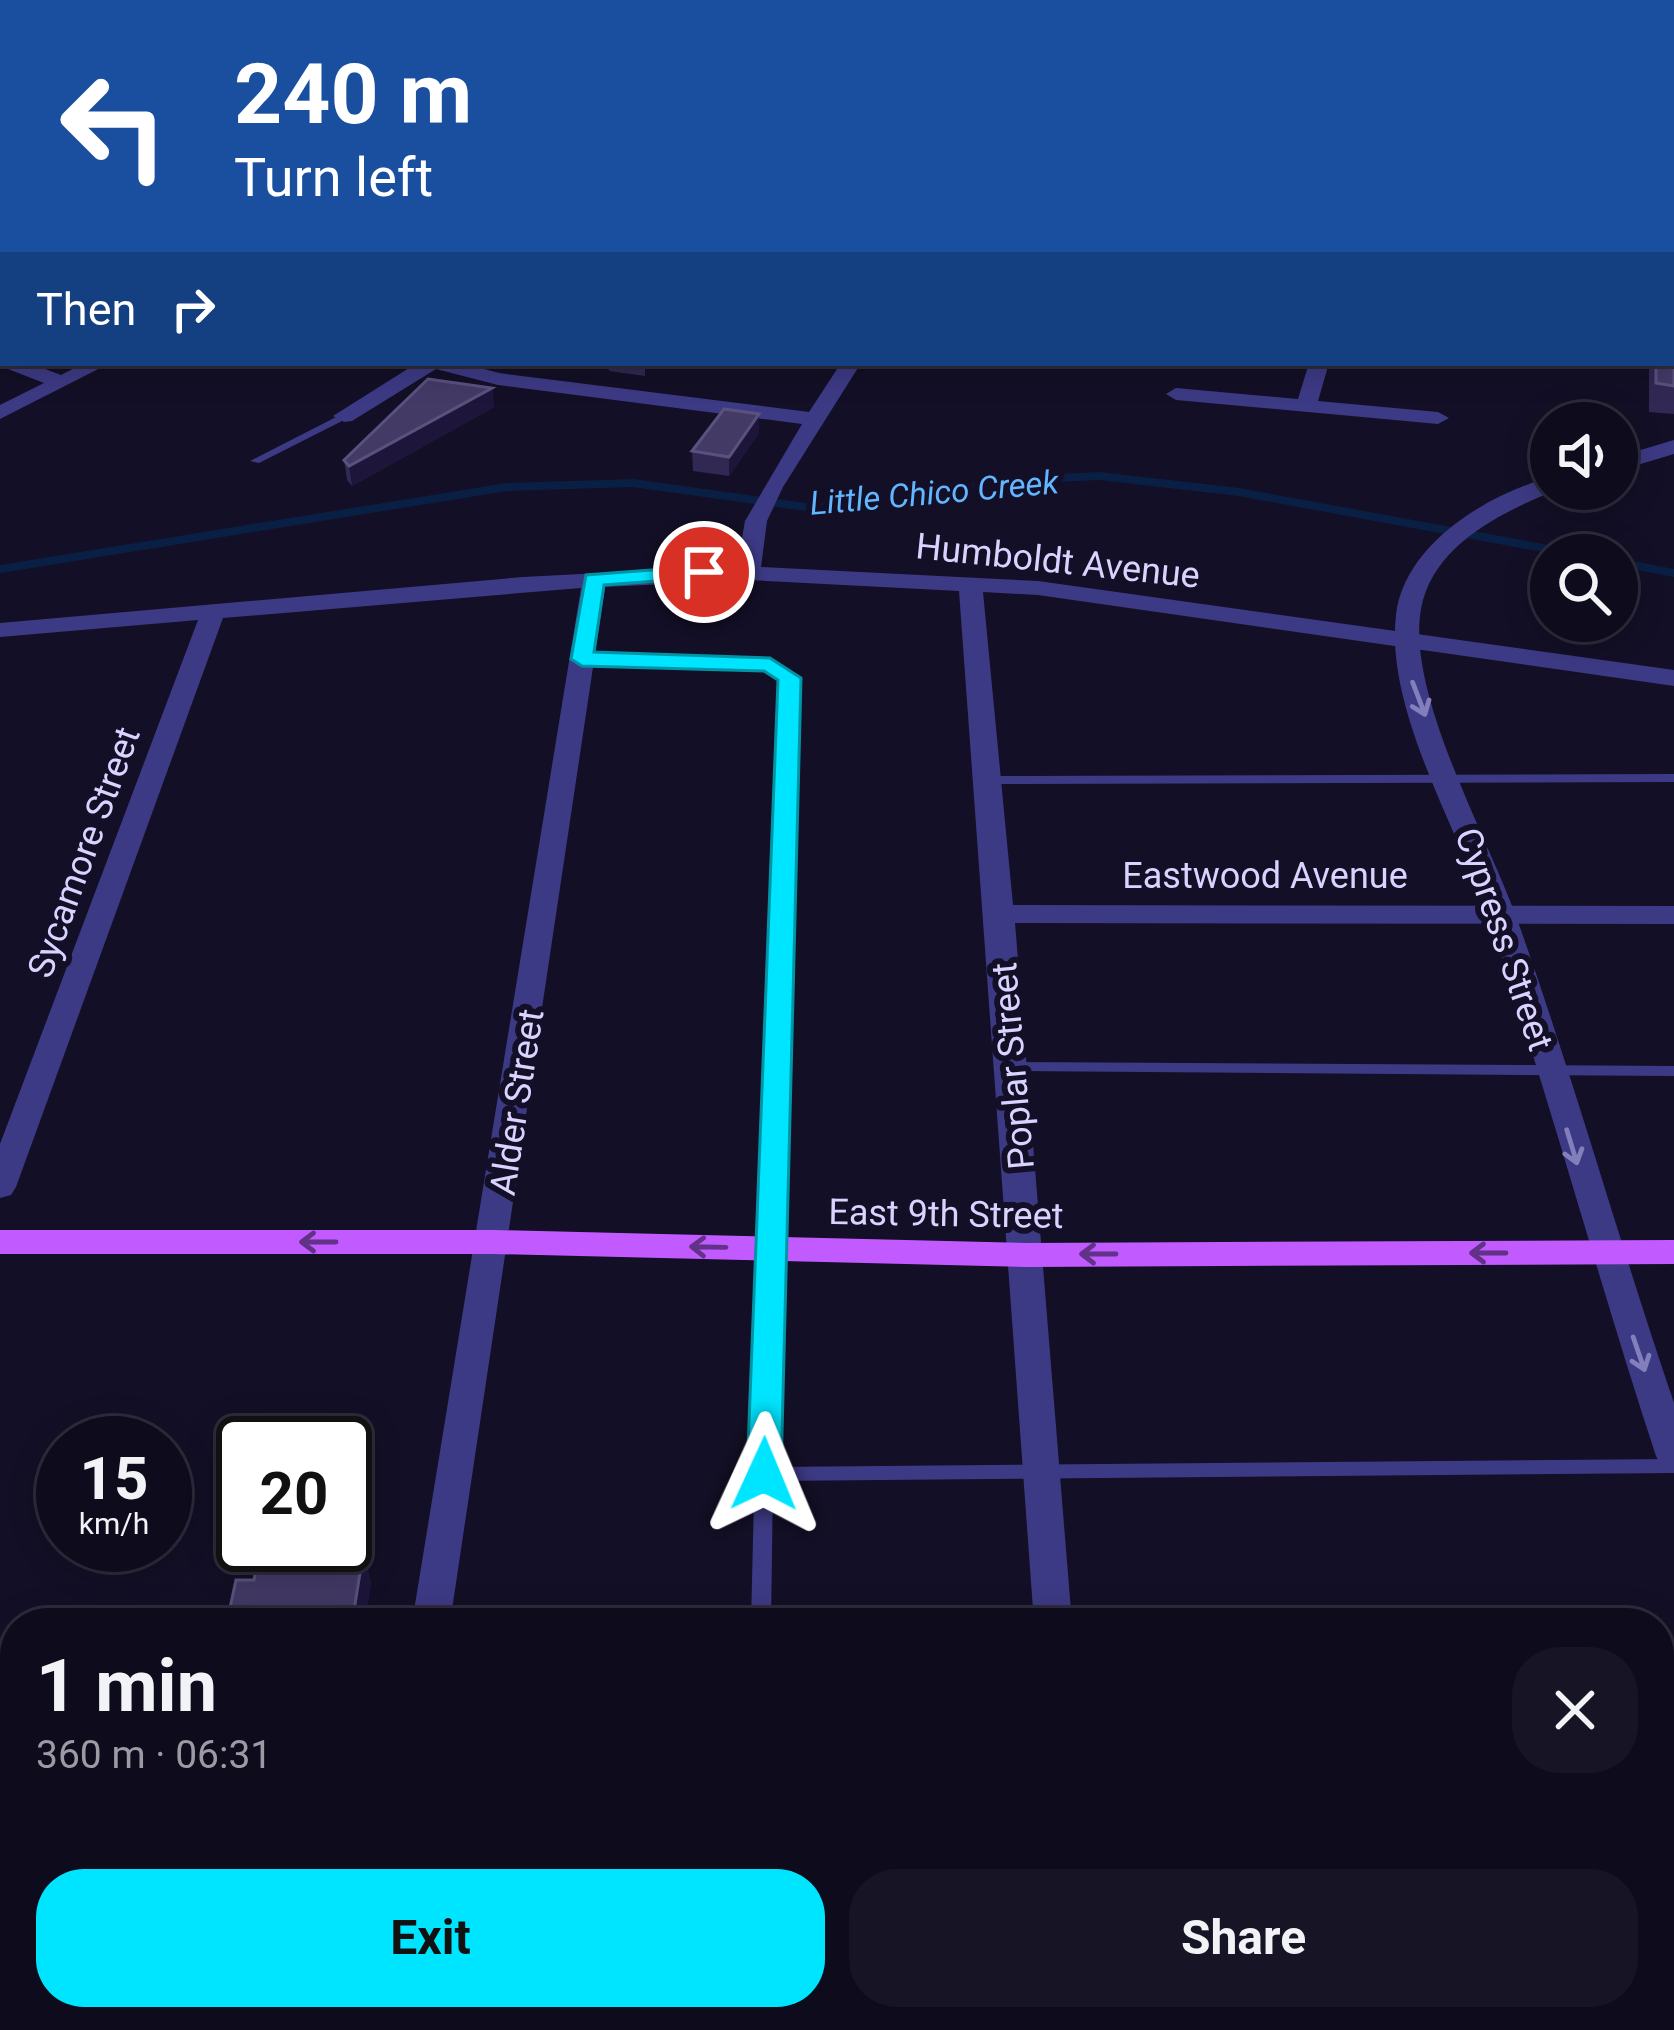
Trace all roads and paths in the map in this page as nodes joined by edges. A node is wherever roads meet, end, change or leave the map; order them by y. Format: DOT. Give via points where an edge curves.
graph roads {
  1 [pos="18,366"];
  2 [pos="94,366"];
  3 [pos="430,366"];
  4 [pos="447,366"];
  5 [pos="848,366"];
  6 [pos="1317,366"];
  7 [pos="62,382"];
  8 [pos="1176,394"];
  9 [pos="1307,404"];
  10 [pos="0,413"];
  11 [pos="344,416"];
  12 [pos="1438,418"];
  13 [pos="815,419"];
  14 [pos="1674,447"];
  15 [pos="1638,458"];
  16 [pos="255,461"];
  17 [pos="1530,494"];
  18 [pos="748,573"];
  19 [pos="594,579"];
  20 [pos="970,582"];
  21 [pos="213,612"];
  22 [pos="0,630"];
  23 [pos="1406,641"];
  24 [pos="582,659"];
  25 [pos="1674,678"];
  26 [pos="1449,778"];
  27 [pos="1674,778"];
  28 [pos="988,780"];
  29 [pos="1000,914"];
  30 [pos="1674,914"];
  31 [pos="1502,915"];
  32 [pos="1012,1067"];
  33 [pos="1674,1071"];
  34 [pos="1550,1073"];
  35 [pos="0,1187"];
  36 [pos="0,1242"];
  37 [pos="494,1243"];
  38 [pos="769,1249"];
  39 [pos="1605,1252"];
  40 [pos="1674,1252"];
  41 [pos="1027,1255"];
  42 [pos="1674,1456"];
  43 [pos="1674,1466"];
  44 [pos="1042,1471"];
  45 [pos="764,1474"];
  46 [pos="433,1608"];
  47 [pos="761,1608"];
  48 [pos="1052,1608"];
  1 -- 7 [label="street"];
  2 -- 7 [label="street"];
  3 -- 11 [label="street"];
  4 -- 13 [label="street"];
  5 -- 13 [label="street"];
  6 -- 9 [label="street"];
  7 -- 10 [label="street"];
  8 -- 9 [label="street"];
  9 -- 12 [label="street"];
  11 -- 16 [label="lane"];
  13 -- 18 [label="street" via="756,521"];
  14 -- 15 [label="street"];
  17 -- 23 [label="street, Cypress Street" via="1484,515 1441,552 1414,593"];
  18 -- 19 [label="street, Humboldt Avenue"];
  18 -- 20 [label="street, Humboldt Avenue"];
  19 -- 21 [label="street, Humboldt Avenue"];
  19 -- 24 [label="street, Alder Street"];
  20 -- 23 [label="street, Humboldt Avenue"];
  20 -- 28 [label="street, Poplar Street"];
  21 -- 22 [label="street, Humboldt Avenue"];
  21 -- 35 [label="street, Sycamore Street"];
  23 -- 25 [label="street, Humboldt Avenue"];
  23 -- 26 [label="street, Cypress Street, one-way" via="1409,672"];
  24 -- 37 [label="street, Alder Street"];
  24 -- 38 [label="lane" via="770,664 789,678"];
  26 -- 27 [label="lane"];
  26 -- 28 [label="lane"];
  26 -- 31 [label="street, Cypress Street"];
  28 -- 29 [label="street, Poplar Street"];
  29 -- 31 [label="street, Eastwood Avenue"];
  29 -- 32 [label="street, Poplar Street"];
  30 -- 31 [label="street, Eastwood Avenue"];
  31 -- 34 [label="street, Cypress Street"];
  32 -- 34 [label="lane"];
  32 -- 41 [label="street, Poplar Street"];
  33 -- 34 [label="lane"];
  34 -- 39 [label="street, Cypress Street, one-way"];
  37 -- 36 [label="main road, East 9th Street, one-way"];
  38 -- 37 [label="main road, East 9th Street, one-way"];
  37 -- 46 [label="street, Alder Street"];
  38 -- 41 [label="main road, East 9th Street"];
  38 -- 45 [label="lane"];
  39 -- 40 [label="main road, East 9th Street"];
  39 -- 41 [label="main road, East 9th Street, one-way"];
  39 -- 42 [label="street, Cypress Street, one-way"];
  41 -- 44 [label="street, Poplar Street"];
  43 -- 44 [label="lane"];
  44 -- 45 [label="lane"];
  44 -- 48 [label="street, Poplar Street"];
  45 -- 47 [label="lane"];
}
